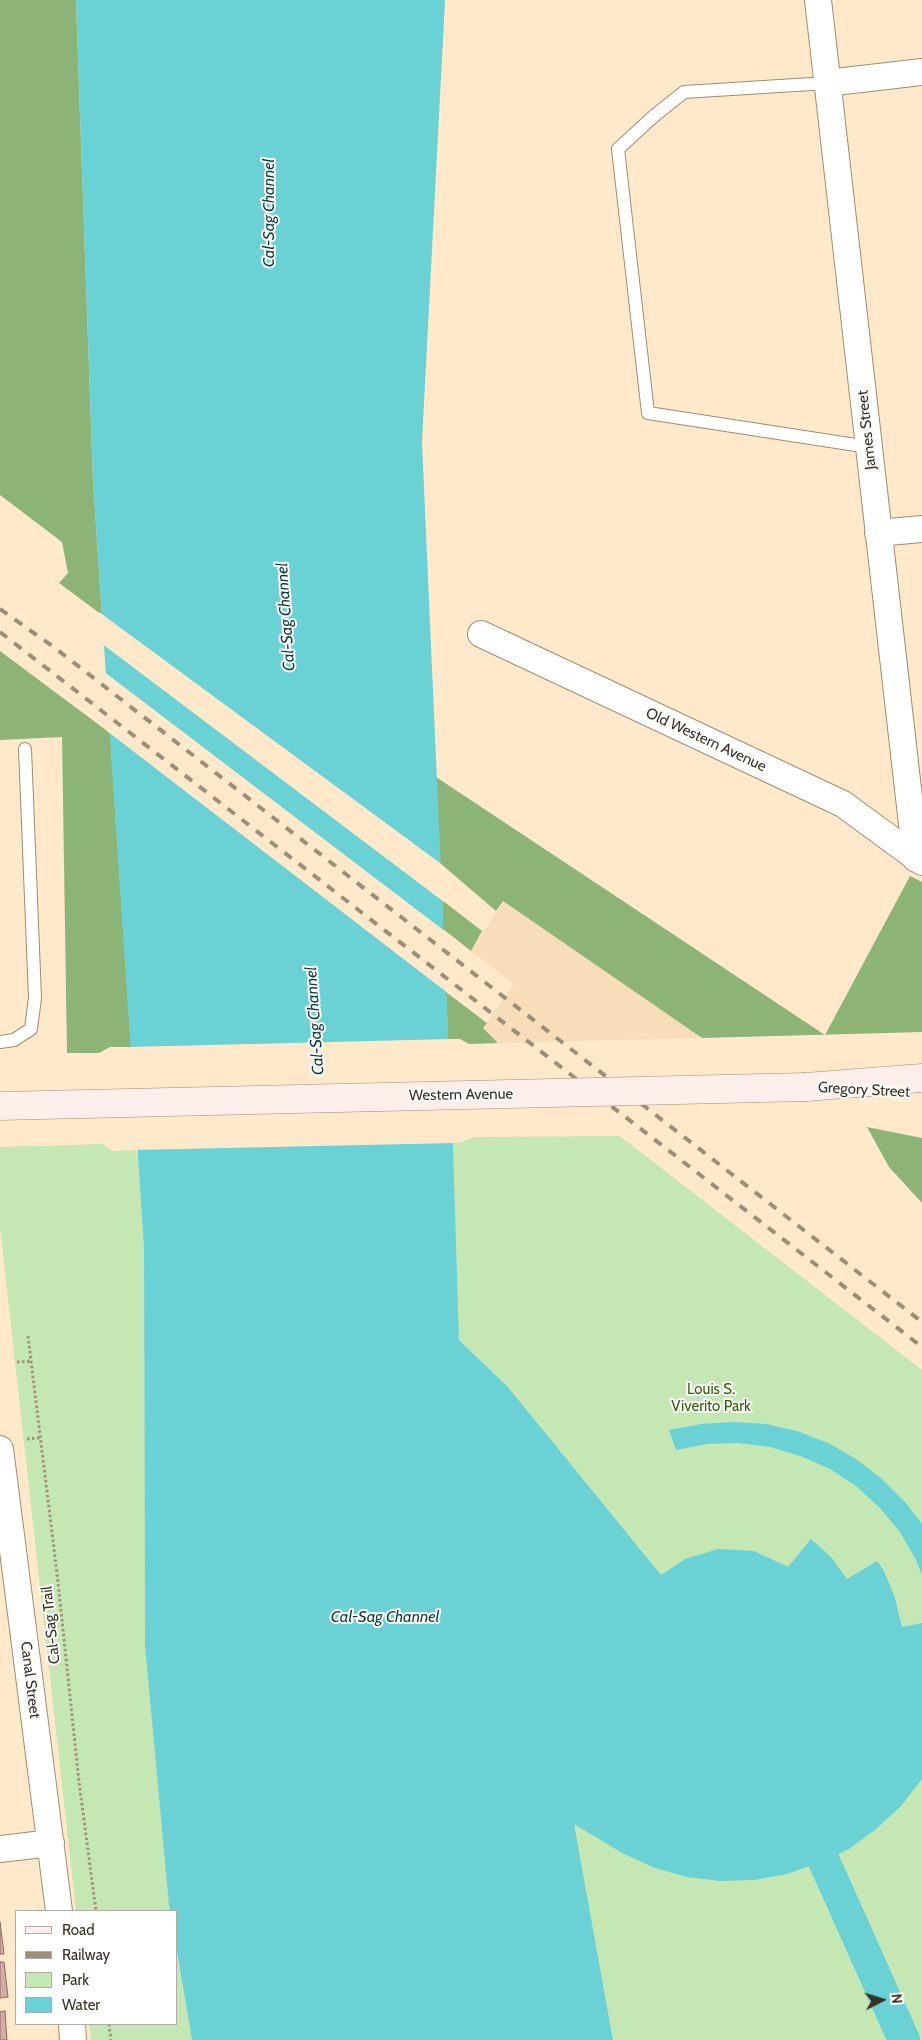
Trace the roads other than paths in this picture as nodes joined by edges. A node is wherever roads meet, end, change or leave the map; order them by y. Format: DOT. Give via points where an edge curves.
graph roads {
  1 [pos="818,0"];
  2 [pos="922,72"];
  3 [pos="827,83"];
  4 [pos="869,447"];
  5 [pos="922,529"];
  6 [pos="878,534"];
  7 [pos="480,634"];
  8 [pos="24,749"];
  9 [pos="919,860"];
  10 [pos="0,1042"];
  11 [pos="922,1078"];
  12 [pos="806,1087"];
  13 [pos="922,1093"];
  14 [pos="0,1106"];
  15 [pos="0,1449"];
  16 [pos="51,1843"];
  17 [pos="0,1849"];
  18 [pos="59,1910"];
  19 [pos="72,2025"];
  20 [pos="74,2040"];
  1 -- 3 [label="street, James Street"];
  2 -- 3 [label="street"];
  3 -- 4 [label="street, James Street"];
  3 -- 4 [label="lane" via="684,92 618,149 646,404 648,413"];
  4 -- 6 [label="street, James Street"];
  5 -- 6 [label="street"];
  6 -- 9 [label="street, James Street"];
  7 -- 9 [label="street, Old Western Avenue" via="843,804"];
  8 -- 10 [label="lane" via="35,998 31,1029 14,1040"];
  11 -- 12 [label="main road, Western Avenue"];
  12 -- 13 [label="main road, Gregory Street"];
  12 -- 14 [label="main road, Western Avenue, bridge"];
  15 -- 16 [label="street, Canal Street"];
  16 -- 17 [label="street"];
  16 -- 18 [label="street, Canal Street"];
  19 -- 20 [label="street"];
}
